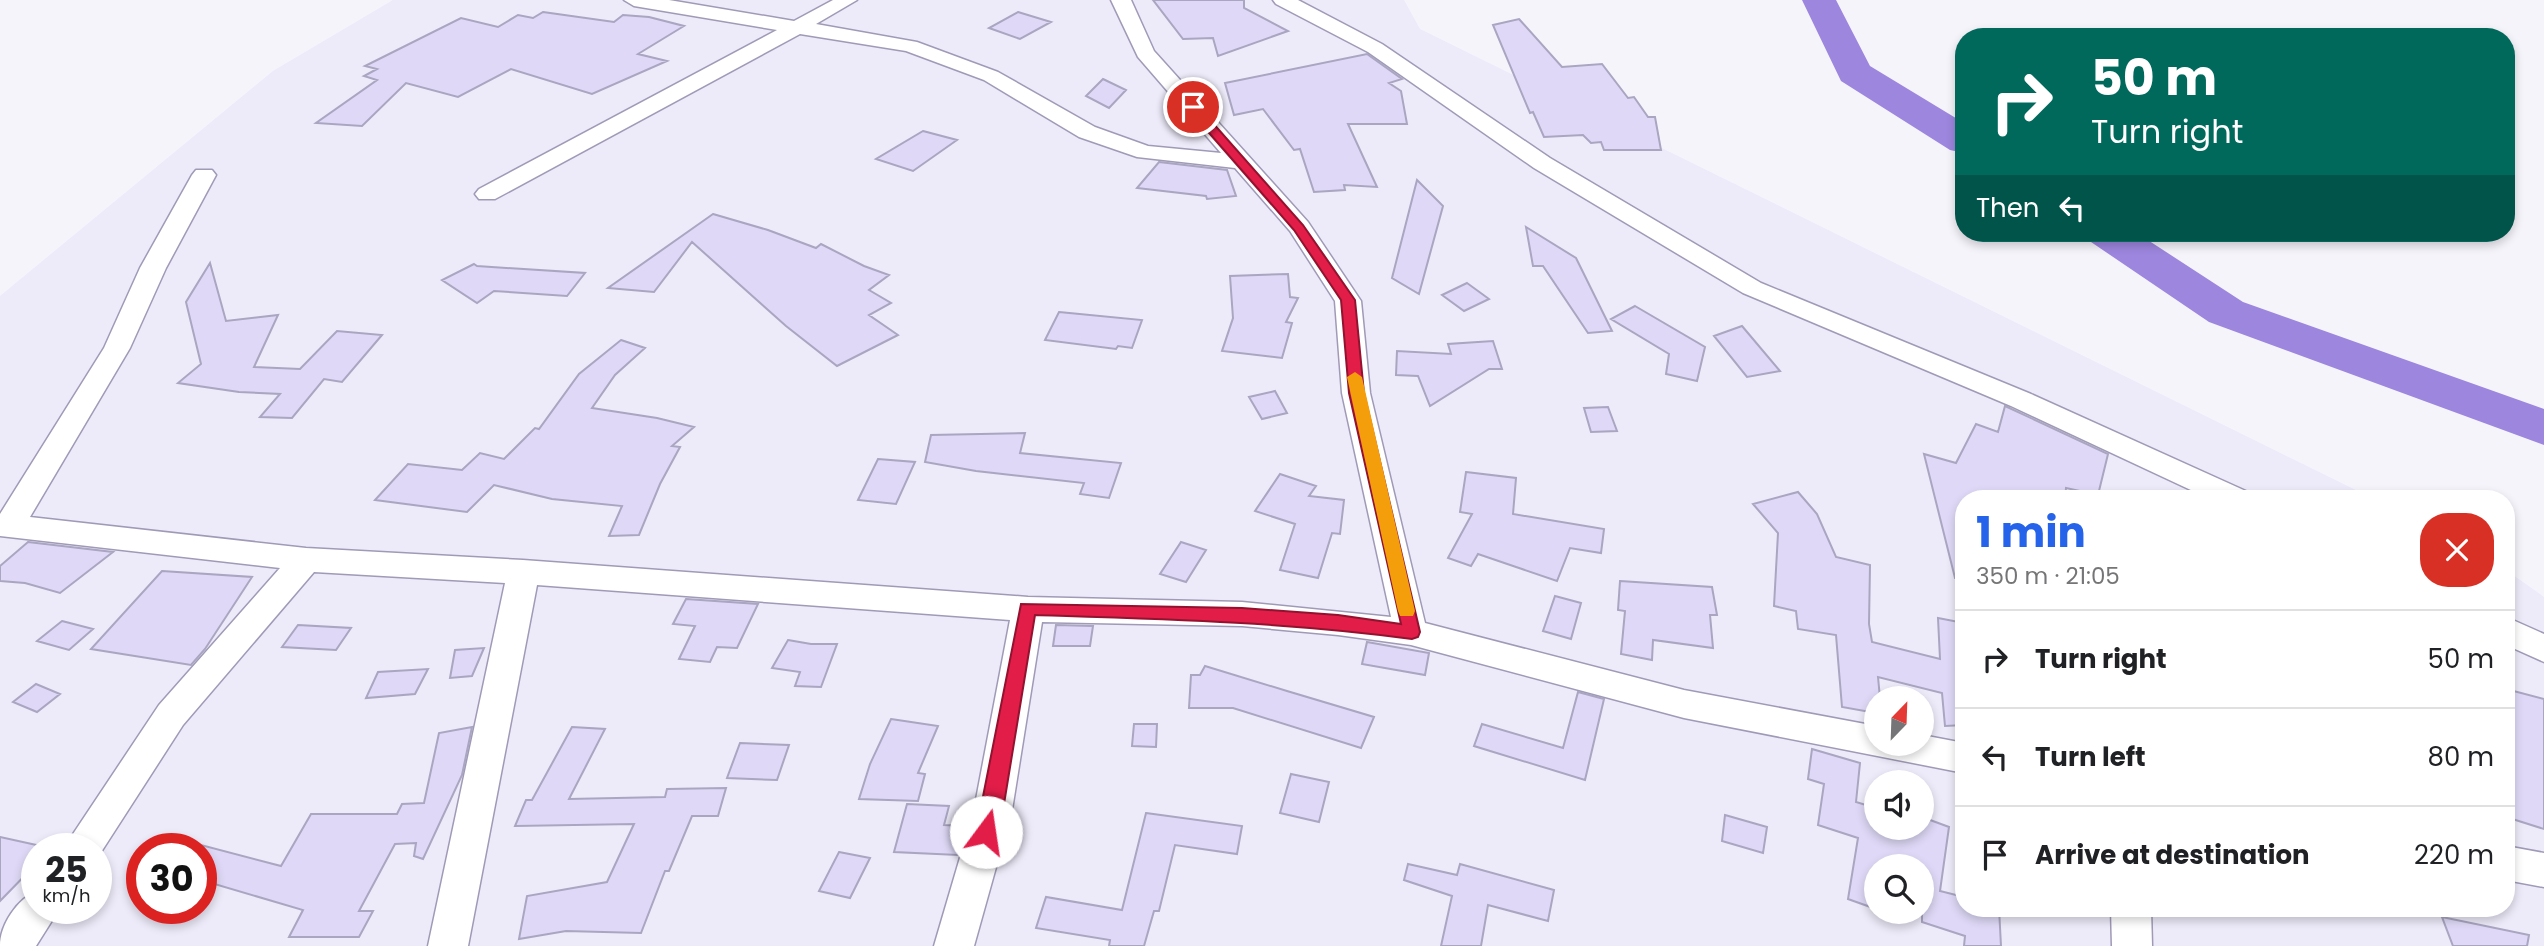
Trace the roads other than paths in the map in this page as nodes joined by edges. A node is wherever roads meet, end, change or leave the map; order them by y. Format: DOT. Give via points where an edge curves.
graph roads {
  1 [pos="634,0"];
  2 [pos="847,0"];
  3 [pos="1121,0"];
  4 [pos="1283,0"];
  5 [pos="799,26"];
  6 [pos="1241,162"];
  7 [pos="204,175"];
  8 [pos="487,194"];
  9 [pos="2216,490"];
  10 [pos="5,525"];
  11 [pos="306,560"];
  12 [pos="523,572"];
  13 [pos="1028,609"];
  14 [pos="1412,632"];
  15 [pos="2515,634"];
  16 [pos="2544,649"];
  17 [pos="1864,739"];
  18 [pos="1934,752"];
  19 [pos="1955,756"];
  20 [pos="93,833"];
  21 [pos="2515,865"];
  22 [pos="2544,870"];
  23 [pos="2131,917"];
  24 [pos="29,924"];
  25 [pos="13,946"];
  26 [pos="449,946"];
  27 [pos="954,946"];
  28 [pos="2132,946"];
  1 -- 5 [label="street"];
  2 -- 5 [label="street"];
  3 -- 6 [label="street" via="1145,52"];
  4 -- 9 [label="street" via="1375,48 1542,163 1752,288 2021,400"];
  5 -- 6 [label="street" via="910,46 991,76 1087,132 1145,152"];
  5 -- 8 [label="street"];
  6 -- 14 [label="street" via="1299,228 1348,300 1356,393"];
  7 -- 10 [label="street" via="153,268 117,348"];
  10 -- 11 [label="street"];
  11 -- 12 [label="street"];
  11 -- 20 [label="street" via="172,715"];
  12 -- 13 [label="street"];
  12 -- 26 [label="street"];
  13 -- 14 [label="street" via="1242,614"];
  13 -- 27 [label="street" via="993,810"];
  14 -- 17 [label="street" via="1684,704"];
  15 -- 16 [label="street"];
  18 -- 19 [label="street"];
  21 -- 22 [label="street"];
  23 -- 28 [label="street"];
  24 -- 25 [label="street"];
}
